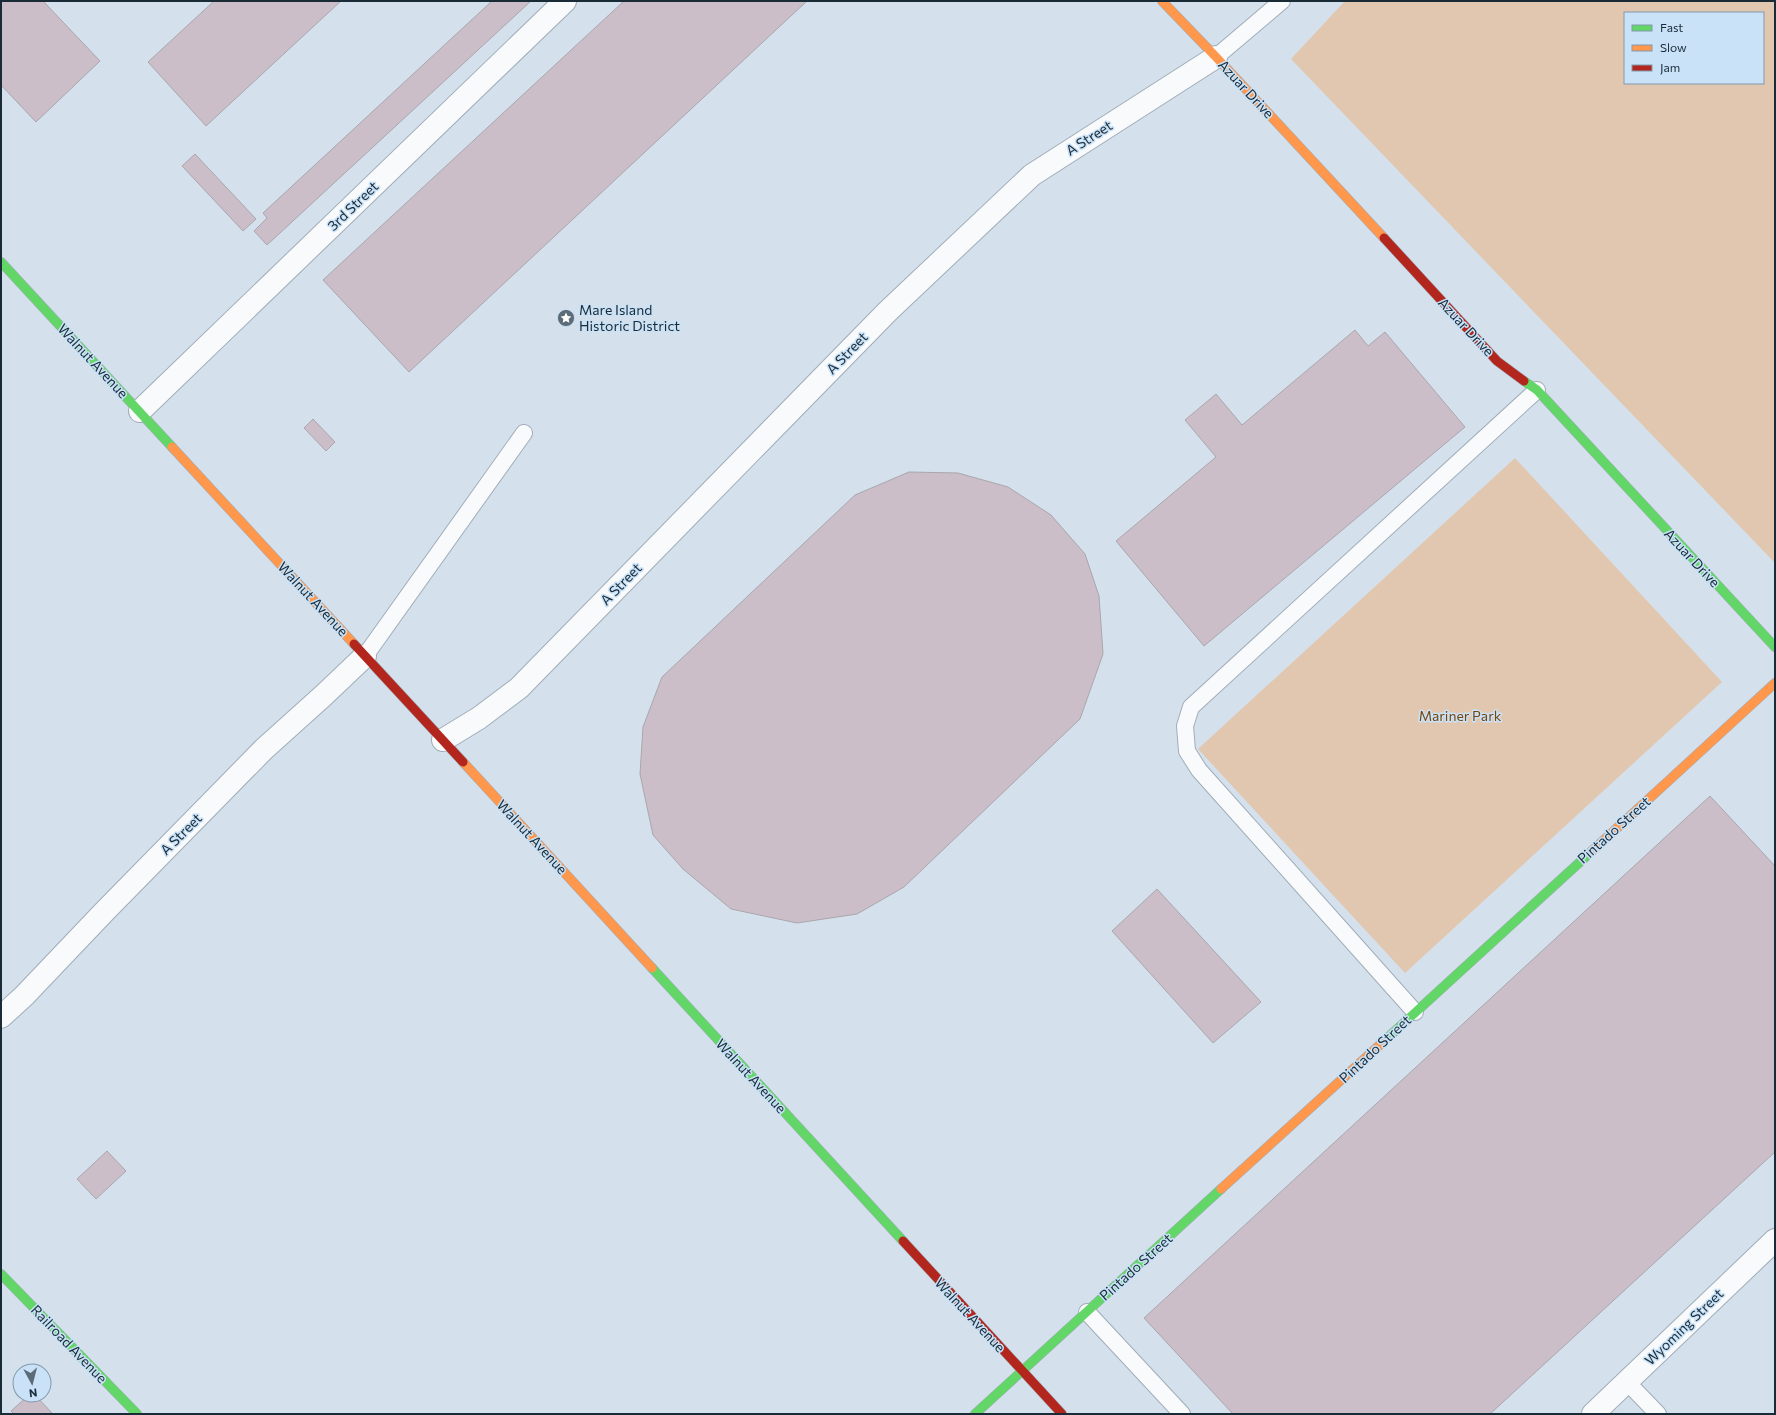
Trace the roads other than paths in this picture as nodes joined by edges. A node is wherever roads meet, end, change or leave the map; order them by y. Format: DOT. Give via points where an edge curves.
graph roads {
  1 [pos="565,1"];
  2 [pos="1162,1"];
  3 [pos="1282,1"];
  4 [pos="1216,57"];
  5 [pos="1,262"];
  6 [pos="1537,390"];
  7 [pos="140,411"];
  8 [pos="524,433"];
  9 [pos="1775,647"];
  10 [pos="365,656"];
  11 [pos="1775,683"];
  12 [pos="443,740"];
  13 [pos="1415,1012"];
  14 [pos="1,1017"];
  15 [pos="1775,1240"];
  16 [pos="1,1274"];
  17 [pos="1087,1312"];
  18 [pos="1022,1371"];
  19 [pos="1627,1382"];
  20 [pos="137,1414"];
  21 [pos="975,1414"];
  22 [pos="1062,1414"];
  23 [pos="1182,1414"];
  24 [pos="1593,1414"];
  25 [pos="1658,1414"];
  1 -- 7 [label="street, 3rd Street"];
  2 -- 4 [label="street, Azuar Drive"];
  3 -- 4 [label="lane, A Street"];
  4 -- 6 [label="street, Azuar Drive" via="1497,361"];
  4 -- 12 [label="street, A Street" via="1032,175 888,311 519,688 479,718"];
  5 -- 7 [label="street, Walnut Avenue"];
  6 -- 9 [label="street, Azuar Drive"];
  6 -- 13 [label="lane" via="1191,707 1185,726 1187,751 1199,770"];
  7 -- 10 [label="street, Walnut Avenue"];
  8 -- 10 [label="lane"];
  10 -- 12 [label="street, Walnut Avenue"];
  10 -- 14 [label="street, A Street" via="264,749"];
  11 -- 13 [label="street, Pintado Street"];
  12 -- 18 [label="street, Walnut Avenue"];
  13 -- 17 [label="street, Pintado Street"];
  15 -- 19 [label="street, Wyoming Street"];
  16 -- 20 [label="street, Railroad Avenue"];
  17 -- 18 [label="street, Pintado Street"];
  17 -- 23 [label="lane"];
  18 -- 21 [label="street, Pintado Street"];
  18 -- 22 [label="street, Walnut Avenue"];
  19 -- 24 [label="street, Wyoming Street"];
  19 -- 25 [label="lane"];
}
